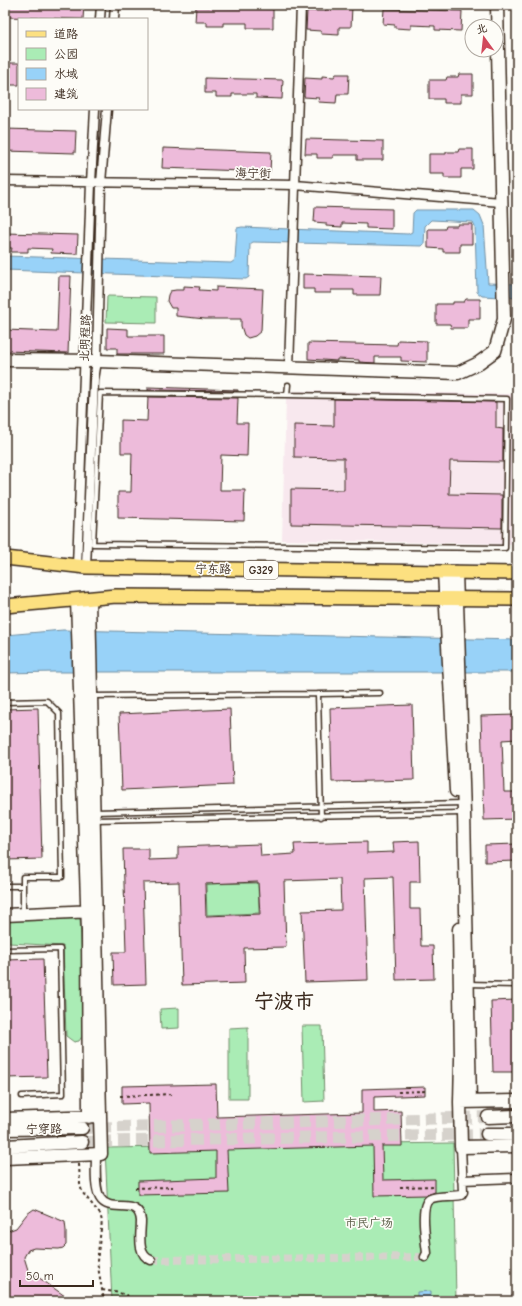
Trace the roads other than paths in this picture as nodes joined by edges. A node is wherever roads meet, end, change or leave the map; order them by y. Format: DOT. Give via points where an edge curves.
graph roads {
  1 [pos="101,5"];
  2 [pos="115,5"];
  3 [pos="301,5"];
  4 [pos="496,5"];
  5 [pos="100,18"];
  6 [pos="114,18"];
  7 [pos="95,110"];
  8 [pos="107,110"];
  9 [pos="5,182"];
  10 [pos="91,183"];
  11 [pos="101,183"];
  12 [pos="294,185"];
  13 [pos="501,202"];
  14 [pos="5,360"];
  15 [pos="91,362"];
  16 [pos="289,368"];
  17 [pos="288,385"];
  18 [pos="287,395"];
  19 [pos="5,558"];
  20 [pos="81,567"];
  21 [pos="450,572"];
  22 [pos="517,573"];
  23 [pos="458,598"];
  24 [pos="83,599"];
  25 [pos="444,599"];
  26 [pos="517,599"];
  27 [pos="5,606"];
  28 [pos="380,692"];
  29 [pos="318,694"];
  30 [pos="92,696"];
  31 [pos="6,702"];
  32 [pos="321,808"];
  33 [pos="460,808"];
  34 [pos="321,816"];
  35 [pos="89,817"];
  36 [pos="5,886"];
  37 [pos="23,886"];
  38 [pos="5,908"];
  39 [pos="91,908"];
  40 [pos="23,911"];
  41 [pos="5,915"];
  42 [pos="5,950"];
  43 [pos="464,984"];
  44 [pos="517,985"];
  45 [pos="22,1096"];
  46 [pos="517,1101"];
  47 [pos="465,1102"];
  48 [pos="94,1116"];
  49 [pos="517,1116"];
  50 [pos="488,1117"];
  51 [pos="5,1119"];
  52 [pos="82,1128"];
  53 [pos="5,1130"];
  54 [pos="487,1134"];
  55 [pos="517,1134"];
  56 [pos="82,1142"];
  57 [pos="5,1146"];
  58 [pos="517,1146"];
  59 [pos="461,1147"];
  60 [pos="96,1155"];
  61 [pos="5,1158"];
  62 [pos="517,1178"];
  63 [pos="462,1180"];
  64 [pos="425,1257"];
  65 [pos="151,1260"];
  1 -- 5 [label="street"];
  2 -- 6 [label="street"];
  3 -- 12 [label="street"];
  4 -- 13 [label="street"];
  7 -- 10 [label="street, 北明程路"];
  8 -- 11 [label="street, 北明程路"];
  9 -- 10 [label="street, 海宁街"];
  10 -- 11 [label="street, 海宁街"];
  10 -- 15 [label="street, 北明程路"];
  11 -- 12 [label="street, 海宁街"];
  11 -- 15 [label="street, 北明程路"];
  12 -- 13 [label="street, 海宁街"];
  12 -- 16 [label="street"];
  13 -- 16 [label="street" via="504,319 495,351 458,373"];
  14 -- 15 [label="street"];
  15 -- 16 [label="street"];
  15 -- 20 [label="street, 北明程路"];
  15 -- 20 [label="street, 北明程路" via="94,380"];
  17 -- 18 [label="lane"];
  18 -- 18 [label="lane" via="507,399 504,548 93,544 100,393"];
  19 -- 20 [label="main road, 宁东路 / G329"];
  20 -- 21 [label="main road, 宁东路 / G329"];
  21 -- 22 [label="main road, 宁东路 / G329"];
  21 -- 23 [label="street"];
  21 -- 25 [label="street"];
  23 -- 25 [label="main road"];
  23 -- 26 [label="main road"];
  23 -- 33 [label="street"];
  24 -- 25 [label="main road" via="124,596"];
  24 -- 27 [label="main road"];
  24 -- 30 [label="street"];
  24 -- 35 [label="street"];
  25 -- 33 [label="street"];
  28 -- 29 [label="lane"];
  29 -- 30 [label="lane"];
  29 -- 32 [label="lane"];
  30 -- 35 [label="street"];
  31 -- 37 [label="lane" via="47,701 59,713 62,877 23,877"];
  32 -- 33 [label="lane"];
  32 -- 34 [label="lane"];
  32 -- 35 [label="lane"];
  33 -- 34 [label="lane"];
  33 -- 43 [label="street"];
  34 -- 35 [label="lane"];
  35 -- 39 [label="street"];
  36 -- 37 [label="lane"];
  37 -- 40 [label="lane"];
  38 -- 40 [label="street"];
  39 -- 40 [label="street"];
  39 -- 48 [label="street"];
  40 -- 41 [label="street"];
  42 -- 45 [label="lane" via="60,949 63,1094"];
  43 -- 44 [label="lane"];
  43 -- 47 [label="street"];
  46 -- 47 [label="street"];
  47 -- 59 [label="street"];
  48 -- 51 [label="street"];
  48 -- 60 [label="street" via="102,1154"];
  49 -- 50 [label="street"];
  52 -- 53 [label="street, 宁穿路"];
  54 -- 55 [label="street"];
  56 -- 57 [label="street, 宁穿路"];
  58 -- 59 [label="street"];
  59 -- 63 [label="street"];
  60 -- 61 [label="street"];
  60 -- 65 [label="street" via="97,1185 101,1199 109,1205 129,1206 137,1211 141,1221 142,1251 145,1257"];
  62 -- 63 [label="street"];
  63 -- 64 [label="street" via="461,1195 436,1197 426,1203"];
}
